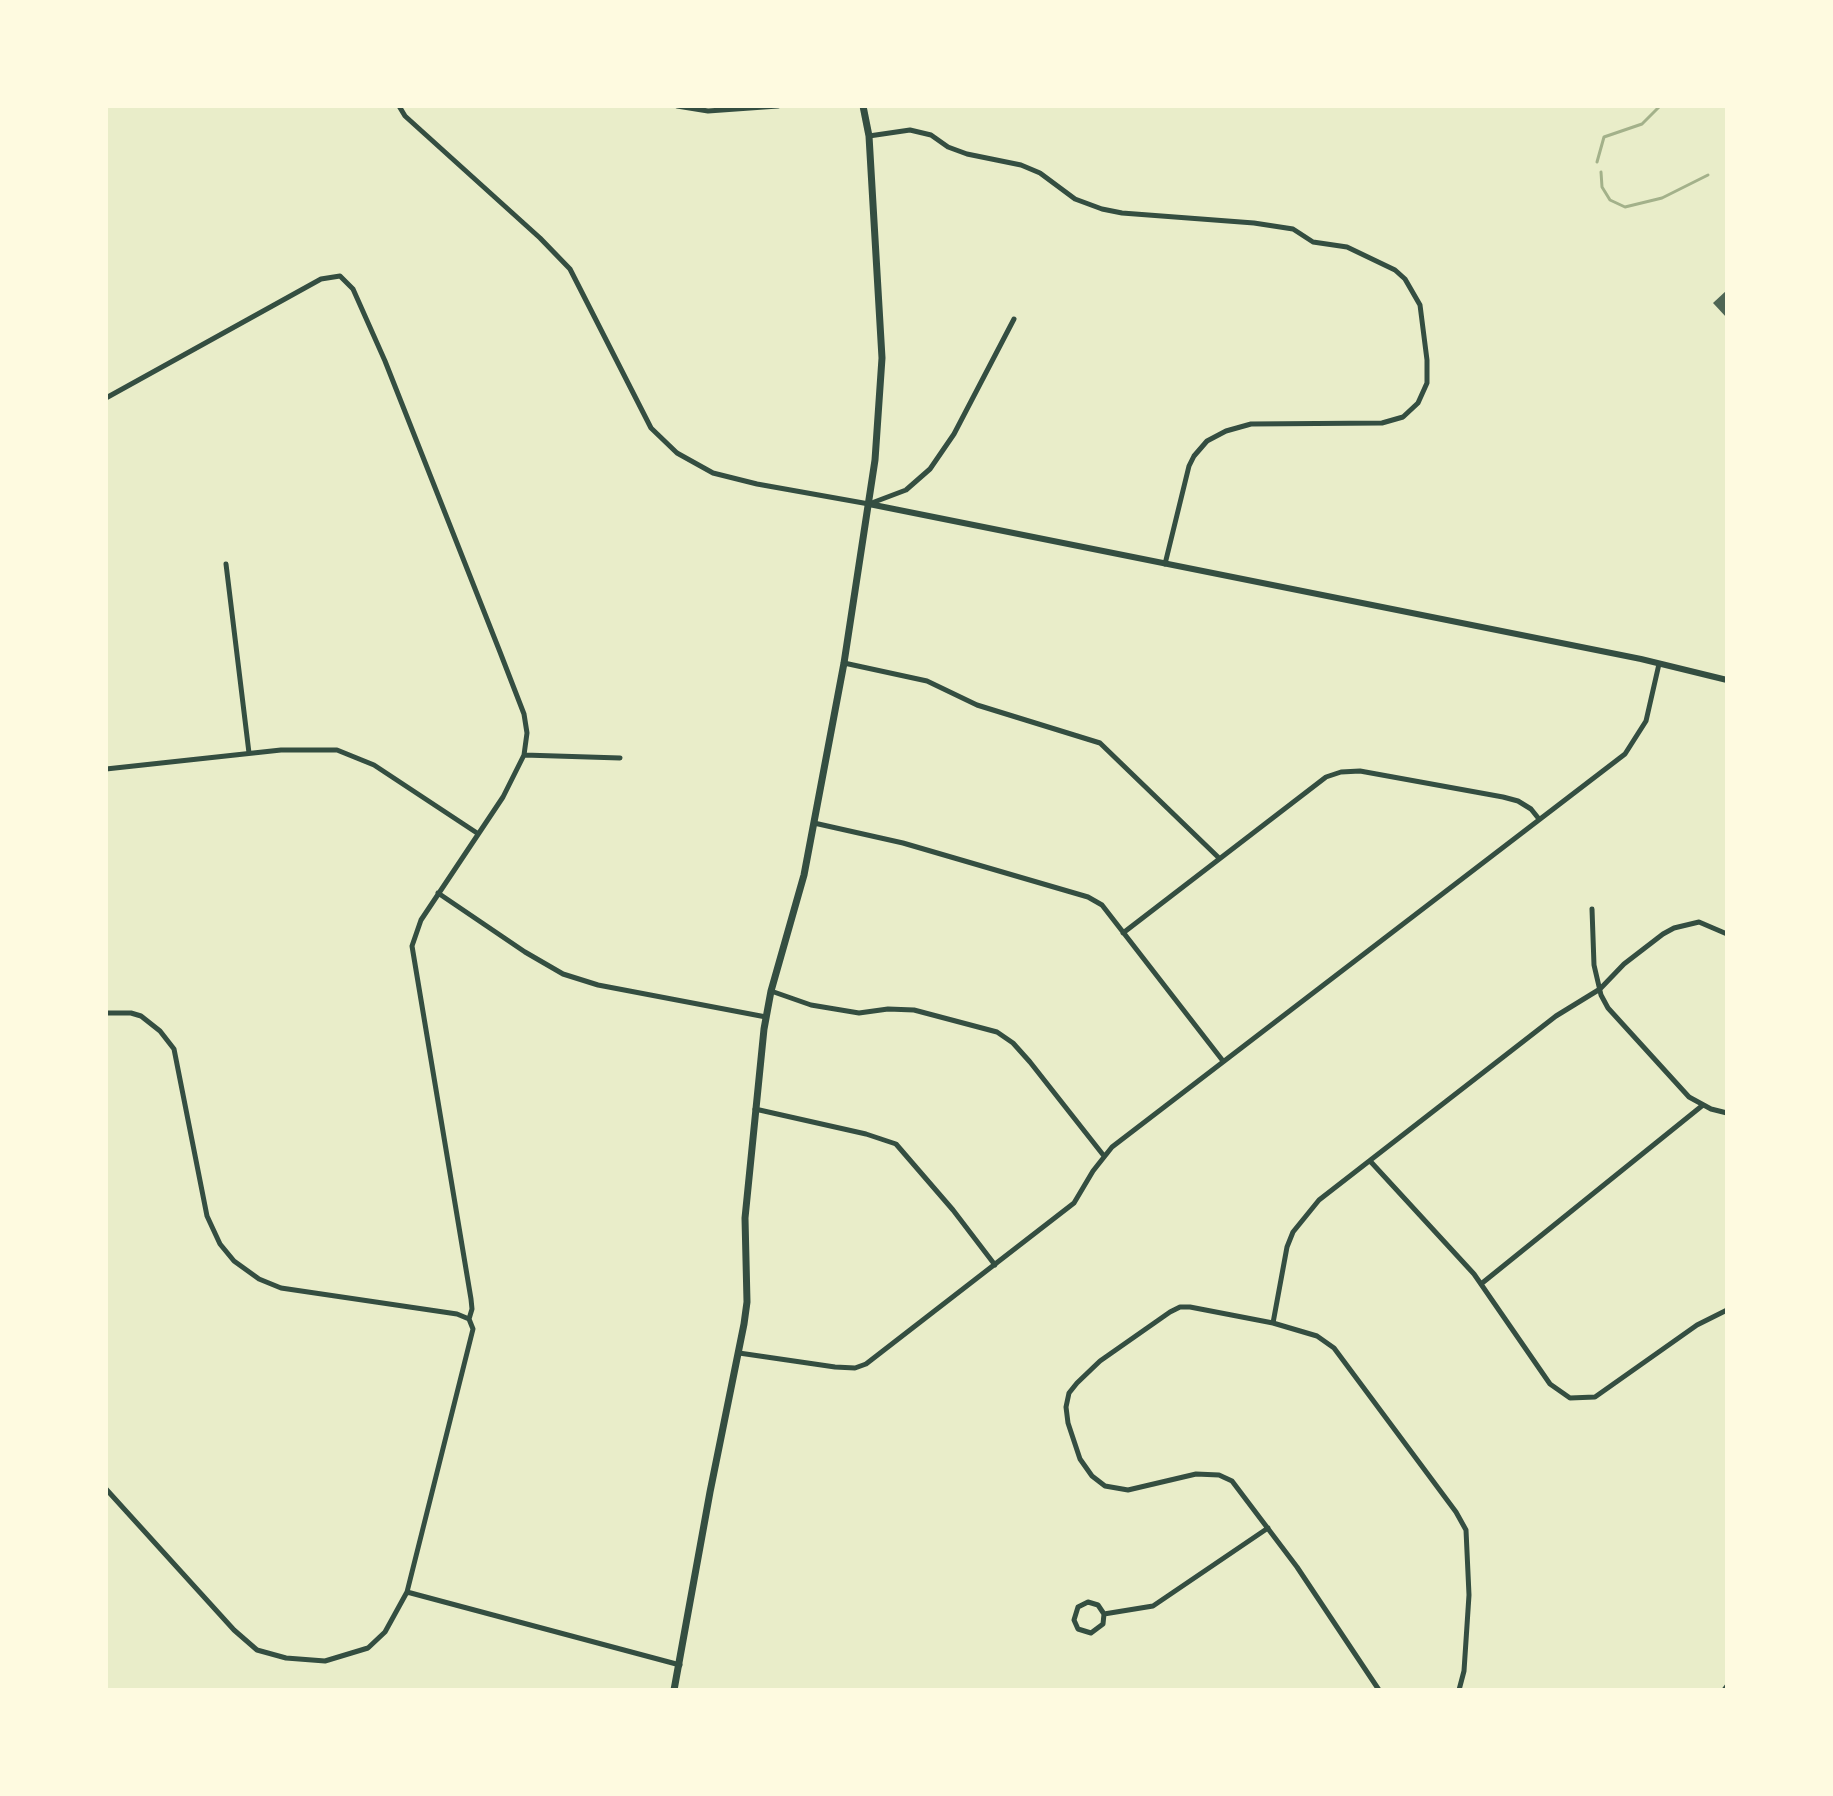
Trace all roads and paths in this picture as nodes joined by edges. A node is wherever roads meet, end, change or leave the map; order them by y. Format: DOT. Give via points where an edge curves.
graph roads {
  1 [pos="399,106"];
  2 [pos="677,106"];
  3 [pos="778,106"];
  4 [pos="863,106"];
  5 [pos="869,136"];
  6 [pos="1014,319"];
  7 [pos="106,398"];
  8 [pos="869,504"];
  9 [pos="226,564"];
  10 [pos="1165,564"];
  11 [pos="844,663"];
  12 [pos="1659,664"];
  13 [pos="1727,680"];
  14 [pos="249,753"];
  15 [pos="524,755"];
  16 [pos="620,758"];
  17 [pos="106,769"];
  18 [pos="1539,819"];
  19 [pos="814,823"];
  20 [pos="477,833"];
  21 [pos="1219,858"];
  22 [pos="438,893"];
  23 [pos="1592,909"];
  24 [pos="1123,933"];
  25 [pos="1727,934"];
  26 [pos="1600,989"];
  27 [pos="771,991"];
  28 [pos="106,1013"];
  29 [pos="766,1017"];
  30 [pos="1223,1061"];
  31 [pos="1703,1105"];
  32 [pos="755,1109"];
  33 [pos="1727,1113"];
  34 [pos="1104,1156"];
  35 [pos="1371,1162"];
  36 [pos="995,1265"];
  37 [pos="1481,1284"];
  38 [pos="1727,1310"];
  39 [pos="469,1319"];
  40 [pos="1273,1323"];
  41 [pos="739,1353"];
  42 [pos="106,1489"];
  43 [pos="1268,1528"];
  44 [pos="407,1592"];
  45 [pos="1104,1614"];
  46 [pos="680,1665"];
  47 [pos="674,1690"];
  48 [pos="1379,1690"];
  49 [pos="1459,1690"];
  1 -- 8 [label="street" via="570,269 643,415 677,453 713,473 742,481"];
  2 -- 3 [label="street" via="708,111"];
  4 -- 5 [label="main road"];
  5 -- 8 [label="main road" via="882,358"];
  5 -- 10 [label="street" via="910,130 931,135 967,154 1040,173 1075,199 1102,209 1293,229 1313,242 1347,247 1405,279 1420,305 1427,360 1427,383 1409,413 1375,424 1251,424 1207,441 1189,466"];
  6 -- 8 [label="street" via="930,469 906,490"];
  7 -- 15 [label="street" via="321,279 336,275 348,282 524,714"];
  8 -- 10 [label="street"];
  8 -- 11 [label="main road"];
  9 -- 14 [label="street"];
  10 -- 12 [label="street"];
  11 -- 19 [label="main road"];
  11 -- 21 [label="street" via="927,681 977,705 1097,741"];
  12 -- 13 [label="street"];
  12 -- 18 [label="street" via="1646,721 1633,745"];
  14 -- 17 [label="street"];
  14 -- 20 [label="street" via="316,748 353,755"];
  15 -- 16 [label="street"];
  15 -- 20 [label="street"];
  18 -- 21 [label="street" via="1518,801 1503,797 1341,772 1326,777"];
  18 -- 30 [label="street"];
  19 -- 24 [label="street" via="1088,897 1102,905"];
  19 -- 27 [label="main road" via="799,898"];
  20 -- 22 [label="street"];
  21 -- 24 [label="street"];
  22 -- 29 [label="street" via="563,974"];
  22 -- 39 [label="street" via="416,929 412,955 471,1299"];
  23 -- 26 [label="street"];
  24 -- 30 [label="street"];
  25 -- 26 [label="street" via="1699,922 1674,928 1624,964"];
  26 -- 31 [label="street" via="1608,1008 1646,1051"];
  26 -- 35 [label="street" via="1556,1016"];
  27 -- 29 [label="main road"];
  27 -- 34 [label="street" via="859,1013 914,1010 997,1032 1030,1062"];
  28 -- 39 [label="street" via="141,1016 174,1049 207,1216 234,1261 281,1288"];
  29 -- 32 [label="main road"];
  30 -- 34 [label="street"];
  31 -- 33 [label="street"];
  31 -- 37 [label="street"];
  32 -- 36 [label="street" via="896,1144"];
  32 -- 41 [label="main road" via="745,1218 747,1302"];
  34 -- 36 [label="street" via="1074,1203"];
  35 -- 37 [label="street"];
  35 -- 40 [label="street" via="1319,1200 1293,1232 1281,1266"];
  36 -- 41 [label="street" via="855,1368"];
  37 -- 38 [label="street" via="1550,1384 1570,1398 1595,1397"];
  39 -- 44 [label="street" via="471,1343"];
  40 -- 43 [label="street" via="1180,1307 1100,1361 1069,1393 1066,1407 1080,1459 1105,1486 1128,1490 1196,1474 1219,1475 1232,1481"];
  40 -- 49 [label="street" via="1317,1336 1334,1348 1466,1530 1469,1595"];
  41 -- 46 [label="main road"];
  42 -- 44 [label="street" via="234,1630 267,1654 325,1661 368,1648 393,1622"];
  43 -- 45 [label="street" via="1153,1606"];
  43 -- 48 [label="street"];
  44 -- 46 [label="street"];
  45 -- 45 [label="street" via="1088,1602 1078,1607 1074,1620 1078,1629 1091,1633 1103,1624"];
  46 -- 47 [label="main road"];
}
